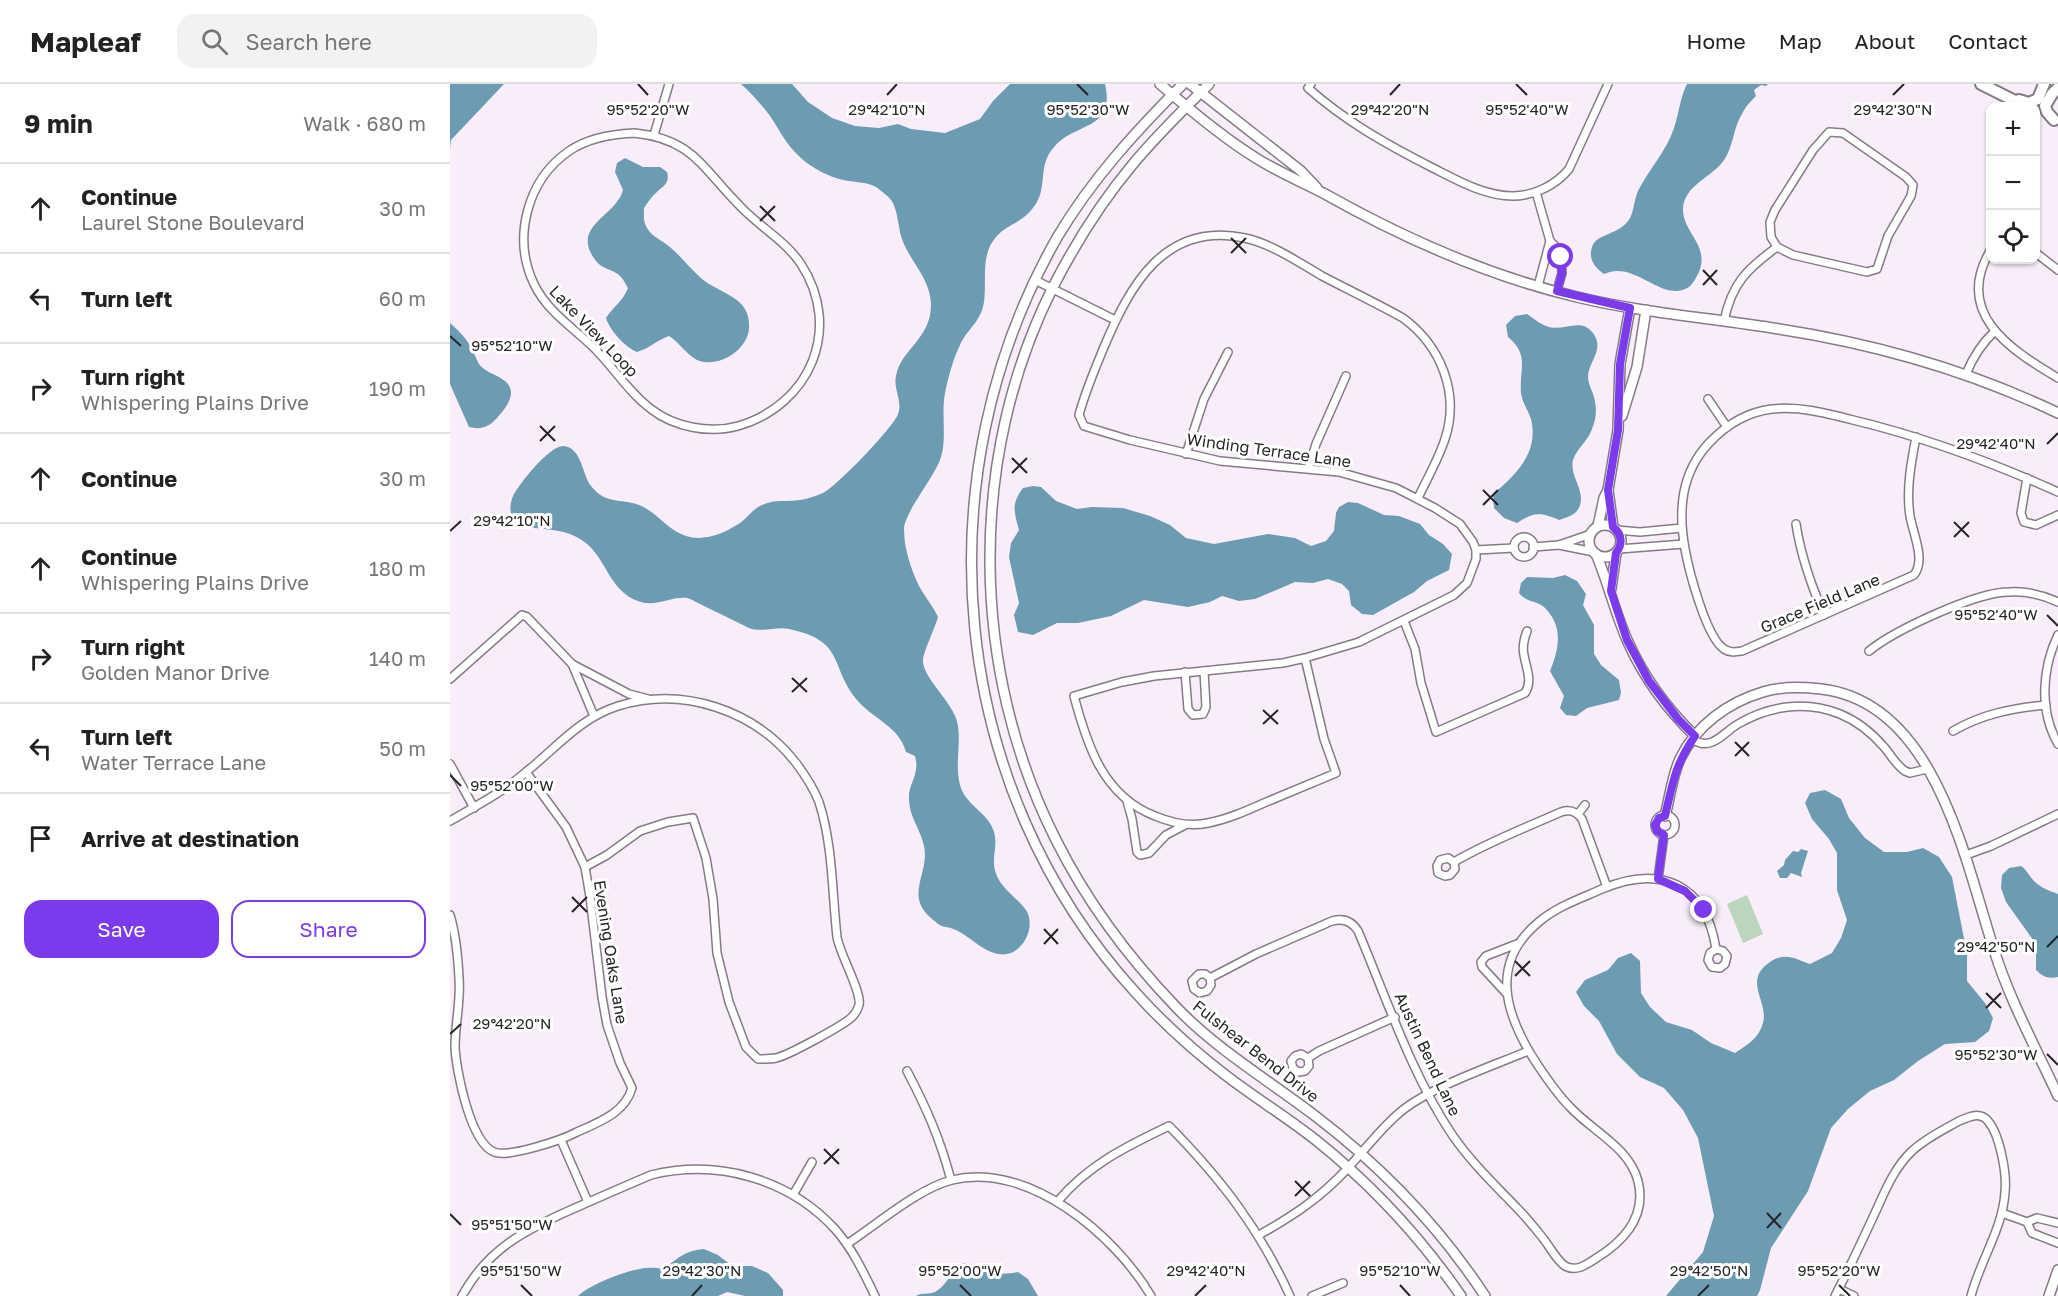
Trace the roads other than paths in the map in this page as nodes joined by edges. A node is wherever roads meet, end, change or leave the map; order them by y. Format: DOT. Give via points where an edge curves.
graph roads {
  1 [pos="669,84"];
  2 [pos="1160,84"];
  3 [pos="1183,84"];
  4 [pos="1190,84"];
  5 [pos="1209,84"];
  6 [pos="1608,84"];
  7 [pos="1981,84"];
  8 [pos="2044,84"];
  9 [pos="1310,86"];
  10 [pos="2058,88"];
  11 [pos="1200,93"];
  12 [pos="1172,95"];
  13 [pos="2007,98"];
  14 [pos="2016,102"];
  15 [pos="1187,107"];
  16 [pos="2040,113"];
  17 [pos="2056,121"];
  18 [pos="654,135"];
  19 [pos="1321,192"];
  20 [pos="1536,192"];
  21 [pos="1550,241"];
  22 [pos="1777,247"];
  23 [pos="2040,256"];
  24 [pos="1986,259"];
  25 [pos="2058,270"];
  26 [pos="1035,280"];
  27 [pos="1538,286"];
  28 [pos="1053,289"];
  29 [pos="1557,291"];
  30 [pos="1630,308"];
  31 [pos="1646,310"];
  32 [pos="1115,320"];
  33 [pos="1724,321"];
  34 [pos="1995,331"];
  35 [pos="1228,352"];
  36 [pos="1966,374"];
  37 [pos="1346,376"];
  38 [pos="2058,378"];
  39 [pos="1708,399"];
  40 [pos="2058,413"];
  41 [pos="1727,427"];
  42 [pos="1618,430"];
  43 [pos="1916,437"];
  44 [pos="1185,454"];
  45 [pos="1310,468"];
  46 [pos="2026,478"];
  47 [pos="1608,490"];
  48 [pos="2058,492"];
  49 [pos="1418,498"];
  50 [pos="2058,516"];
  51 [pos="1796,524"];
  52 [pos="1598,526"];
  53 [pos="1615,528"];
  54 [pos="1682,528"];
  55 [pos="1591,534"];
  56 [pos="1684,544"];
  57 [pos="1559,545"];
  58 [pos="1533,547"];
  59 [pos="1514,548"];
  60 [pos="1476,550"];
  61 [pos="971,551"];
  62 [pos="1617,551"];
  63 [pos="990,552"];
  64 [pos="1595,553"];
  65 [pos="1611,591"];
  66 [pos="2058,602"];
  67 [pos="1824,615"];
  68 [pos="1404,621"];
  69 [pos="1527,631"];
  70 [pos="2058,635"];
  71 [pos="1869,651"];
  72 [pos="1305,658"];
  73 [pos="572,664"];
  74 [pos="1204,671"];
  75 [pos="1185,672"];
  76 [pos="450,679"];
  77 [pos="650,699"];
  78 [pos="2046,705"];
  79 [pos="594,716"];
  80 [pos="1953,731"];
  81 [pos="1695,736"];
  82 [pos="2058,744"];
  83 [pos="450,765"];
  84 [pos="1927,768"];
  85 [pos="526,772"];
  86 [pos="1030,782"];
  87 [pos="1012,789"];
  88 [pos="1127,801"];
  89 [pos="1585,805"];
  90 [pos="474,808"];
  91 [pos="1578,814"];
  92 [pos="2058,814"];
  93 [pos="1665,816"];
  94 [pos="450,821"];
  95 [pos="1185,825"];
  96 [pos="1664,835"];
  97 [pos="1966,855"];
  98 [pos="1454,862"];
  99 [pos="585,867"];
  100 [pos="1658,879"];
  101 [pos="1607,887"];
  102 [pos="450,915"];
  103 [pos="1519,943"];
  104 [pos="1716,949"];
  105 [pos="1210,978"];
  106 [pos="1506,993"];
  107 [pos="1180,1011"];
  108 [pos="1395,1017"];
  109 [pos="1167,1025"];
  110 [pos="1528,1051"];
  111 [pos="1308,1058"];
  112 [pos="907,1071"];
  113 [pos="1429,1094"];
  114 [pos="2058,1096"];
  115 [pos="561,1140"];
  116 [pos="1361,1154"];
  117 [pos="812,1162"];
  118 [pos="1348,1168"];
  119 [pos="951,1180"];
  120 [pos="794,1195"];
  121 [pos="588,1202"];
  122 [pos="1058,1202"];
  123 [pos="2002,1213"];
  124 [pos="2027,1222"];
  125 [pos="2058,1223"];
  126 [pos="1259,1235"];
  127 [pos="2058,1243"];
  128 [pos="847,1244"];
  129 [pos="2058,1270"];
  130 [pos="1343,1283"];
  131 [pos="1837,1292"];
  132 [pos="462,1296"];
  133 [pos="875,1296"];
  134 [pos="1151,1296"];
  135 [pos="1290,1296"];
  136 [pos="1312,1296"];
  137 [pos="1461,1296"];
  138 [pos="1485,1296"];
  139 [pos="1854,1296"];
  140 [pos="1971,1296"];
  141 [pos="2049,1296"];
  1 -- 18 [label="street"];
  2 -- 12 [label="main road"];
  3 -- 12 [label="main road, Fulshear Bend Drive"];
  4 -- 11 [label="main road"];
  5 -- 11 [label="main road, Fulshear Bend Drive"];
  6 -- 20 [label="street" via="1569,169"];
  7 -- 13 [label="main road"];
  8 -- 13 [label="main road" via="2038,99 2029,103"];
  9 -- 20 [label="street" via="1332,109 1372,136 1482,191 1516,196"];
  10 -- 17 [label="main road" via="2045,106"];
  11 -- 15 [label="main road, Fulshear Bend Drive"];
  11 -- 19 [label="main road" via="1301,171"];
  12 -- 15 [label="main road"];
  12 -- 26 [label="main road, Fulshear Bend Drive" via="1123,146 1085,194"];
  13 -- 14 [label="main road"];
  15 -- 19 [label="main road" via="1256,158"];
  15 -- 28 [label="main road, Fulshear Bend Drive" via="1123,176 1084,233"];
  16 -- 17 [label="main road"];
  18 -- 18 [label="street, Lake View Loop" via="692,155 708,169 736,203 786,246 814,290 819,321 812,362 787,400 752,422 708,429 670,420 652,410 593,347 544,303 526,265 523,243 530,200 554,164 592,140 615,134"];
  19 -- 27 [label="main road" via="1443,254"];
  20 -- 21 [label="street"];
  21 -- 27 [label="street"];
  21 -- 29 [label="street" via="1558,249 1562,265"];
  22 -- 22 [label="street" via="1771,237 1772,216 1813,150 1829,132 1843,133 1913,185 1877,269 1867,272 1794,255"];
  22 -- 33 [label="street" via="1744,274 1734,289"];
  23 -- 25 [label="street"];
  24 -- 34 [label="street" via="1980,272 1978,295 1982,311"];
  26 -- 28 [label="street"];
  26 -- 61 [label="main road, Fulshear Bend Drive" via="1009,341 991,398 976,474"];
  27 -- 29 [label="main road"];
  28 -- 32 [label="street"];
  28 -- 63 [label="main road, Fulshear Bend Drive" via="1009,408 995,482"];
  29 -- 30 [label="main road"];
  30 -- 31 [label="main road"];
  30 -- 42 [label="main road" via="1620,364"];
  31 -- 33 [label="main road"];
  31 -- 42 [label="main road" via="1637,367"];
  32 -- 44 [label="street, Winding Terrace Lane" via="1081,410 1084,426"];
  32 -- 49 [label="street" via="1138,280 1159,258 1182,245 1219,236 1258,241 1403,318 1424,335 1449,387 1449,427"];
  33 -- 36 [label="main road" via="1839,340"];
  34 -- 36 [label="street" via="1973,358"];
  34 -- 38 [label="street" via="2020,354"];
  35 -- 44 [label="street" via="1204,399"];
  36 -- 40 [label="main road"];
  37 -- 45 [label="street" via="1316,444"];
  39 -- 41 [label="street"];
  41 -- 43 [label="street" via="1755,412 1785,408"];
  41 -- 54 [label="street" via="1703,449 1687,477 1682,497"];
  42 -- 47 [label="main road"];
  43 -- 46 [label="street"];
  43 -- 67 [label="street, Grace Field Lane" via="1909,492 1918,570 1910,579"];
  44 -- 45 [label="street, Winding Terrace Lane" via="1220,461"];
  45 -- 49 [label="street, Winding Terrace Lane" via="1367,478"];
  46 -- 48 [label="street"];
  46 -- 50 [label="street" via="2021,513 2024,522 2036,525"];
  47 -- 52 [label="main road"];
  47 -- 53 [label="main road"];
  49 -- 60 [label="street, Winding Terrace Lane" via="1460,524"];
  51 -- 67 [label="street" via="1805,568"];
  52 -- 53 [label="main road"];
  52 -- 55 [label="main road"];
  53 -- 54 [label="street" via="1640,532"];
  53 -- 62 [label="main road" via="1621,539"];
  54 -- 56 [label="street"];
  55 -- 57 [label="street"];
  55 -- 64 [label="main road" via="1590,545"];
  56 -- 62 [label="street"];
  56 -- 67 [label="street, Grace Field Lane" via="1694,588 1712,635 1728,651 1742,651"];
  57 -- 58 [label="street"];
  57 -- 64 [label="street"];
  58 -- 59 [label="street" via="1528,539 1522,538"];
  58 -- 59 [label="street" via="1531,554 1523,557"];
  59 -- 60 [label="street"];
  60 -- 68 [label="street" via="1472,575 1462,589"];
  61 -- 63 [label="main road"];
  61 -- 87 [label="main road, Fulshear Bend Drive" via="974,630 981,674 996,742"];
  62 -- 64 [label="main road" via="1606,557"];
  62 -- 65 [label="main road"];
  63 -- 86 [label="main road, Fulshear Bend Drive" via="1001,677 1011,725"];
  64 -- 65 [label="main road"];
  65 -- 81 [label="main road" via="1627,640 1649,681"];
  66 -- 71 [label="street" via="2010,591 1988,595 1891,635"];
  68 -- 69 [label="street" via="1436,732 1525,693 1529,683 1523,654"];
  68 -- 72 [label="street" via="1359,642"];
  70 -- 78 [label="street" via="2049,657"];
  72 -- 74 [label="street"];
  72 -- 95 [label="street" via="1336,772 1226,819"];
  73 -- 76 [label="street" via="522,615"];
  73 -- 77 [label="street" via="629,694"];
  73 -- 79 [label="street"];
  74 -- 75 [label="street"];
  74 -- 75 [label="street" via="1206,707 1197,716 1188,709"];
  75 -- 88 [label="street" via="1122,682 1074,696 1092,755"];
  77 -- 79 [label="street"];
  77 -- 99 [label="street" via="707,704 737,714 783,747 803,773 818,800 826,831 838,940 858,991 857,1010 826,1033 777,1058 758,1059 746,1047 717,953 706,858 693,818 640,831"];
  78 -- 80 [label="street" via="1990,714"];
  78 -- 82 [label="street"];
  79 -- 85 [label="street"];
  81 -- 84 [label="street" via="1694,740 1706,744 1714,742 1750,717 1768,710 1802,706 1823,709 1869,731 1905,771"];
  81 -- 84 [label="main road" via="1725,708 1766,690 1830,690 1868,704 1886,716"];
  81 -- 93 [label="main road" via="1674,775"];
  83 -- 90 [label="street"];
  84 -- 97 [label="main road"];
  85 -- 90 [label="street"];
  85 -- 99 [label="street, Evening Oaks Lane" via="566,827"];
  86 -- 87 [label="main road"];
  86 -- 107 [label="main road, Fulshear Bend Drive" via="1054,838 1090,901 1126,951"];
  87 -- 109 [label="main road, Fulshear Bend Drive" via="1042,857 1080,921 1119,974"];
  88 -- 95 [label="street" via="1155,816"];
  88 -- 95 [label="street" via="1140,855 1149,854 1166,836"];
  89 -- 91 [label="street"];
  90 -- 94 [label="street"];
  91 -- 98 [label="street" via="1561,812"];
  91 -- 101 [label="street"];
  92 -- 97 [label="street"];
  93 -- 96 [label="street" via="1655,825"];
  93 -- 96 [label="street" via="1675,826"];
  96 -- 100 [label="street"];
  97 -- 114 [label="main road" via="2001,970"];
  99 -- 115 [label="street, Evening Oaks Lane" via="607,1025 632,1088 621,1108"];
  100 -- 101 [label="street" via="1635,879"];
  100 -- 104 [label="street" via="1681,888 1697,901 1710,920"];
  101 -- 103 [label="street" via="1545,916"];
  102 -- 115 [label="street" via="459,980 455,1047 461,1089 473,1125 493,1152 505,1154"];
  103 -- 106 [label="street" via="1508,967"];
  103 -- 106 [label="street" via="1482,960 1482,967"];
  105 -- 108 [label="street, Austin Bend Lane" via="1256,954 1342,919 1358,931"];
  106 -- 110 [label="street" via="1513,1022"];
  107 -- 109 [label="main road"];
  107 -- 116 [label="main road, Fulshear Bend Drive"];
  108 -- 111 [label="street"];
  108 -- 113 [label="street, Austin Bend Lane"];
  109 -- 118 [label="main road, Fulshear Bend Drive" via="1212,1065"];
  110 -- 113 [label="street"];
  110 -- 113 [label="street, Austin Bend Lane" via="1570,1107 1624,1155 1639,1186 1638,1211 1623,1239 1586,1265 1573,1268 1563,1264 1467,1154"];
  112 -- 119 [label="street" via="928,1110"];
  113 -- 116 [label="street" via="1396,1116"];
  115 -- 121 [label="street"];
  116 -- 118 [label="street"];
  116 -- 138 [label="main road, Fulshear Bend Drive" via="1430,1223"];
  117 -- 120 [label="street"];
  118 -- 126 [label="street" via="1303,1209"];
  118 -- 137 [label="main road, Fulshear Bend Drive" via="1418,1239"];
  119 -- 122 [label="street" via="1005,1181"];
  119 -- 128 [label="street" via="931,1188"];
  120 -- 121 [label="street" via="726,1170 689,1169 651,1175"];
  120 -- 128 [label="street"];
  121 -- 132 [label="street" via="540,1223 503,1246"];
  122 -- 126 [label="street" via="1089,1170 1169,1126 1217,1178"];
  122 -- 134 [label="street" via="1112,1247"];
  123 -- 124 [label="street"];
  123 -- 131 [label="street" via="2006,1179 2000,1150 1988,1121 1977,1115 1969,1116 1923,1142 1905,1159 1890,1179"];
  123 -- 140 [label="street"];
  124 -- 125 [label="street" via="2037,1218"];
  124 -- 127 [label="street" via="2032,1233"];
  126 -- 135 [label="street"];
  128 -- 133 [label="street"];
  129 -- 141 [label="main road"];
  130 -- 136 [label="street"];
  131 -- 139 [label="street"];
}
